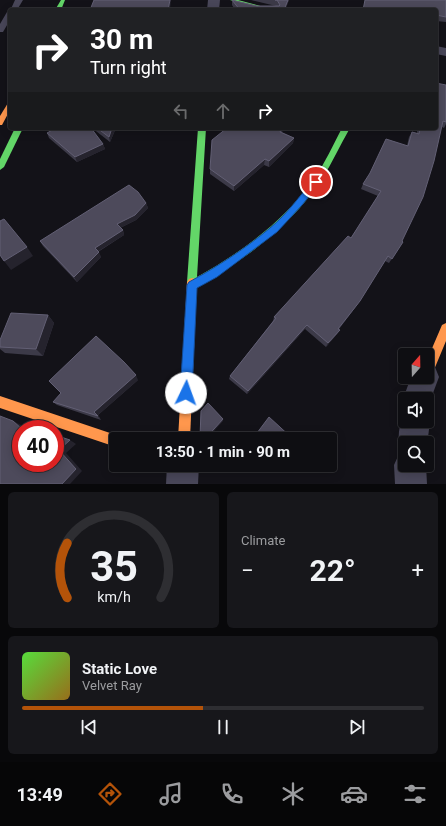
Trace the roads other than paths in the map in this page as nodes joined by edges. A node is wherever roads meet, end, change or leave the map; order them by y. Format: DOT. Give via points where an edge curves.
graph roads {
  1 [pos="232,0"];
  2 [pos="264,8"];
  3 [pos="8,17"];
  4 [pos="0,30"];
  5 [pos="8,108"];
  6 [pos="0,122"];
  7 [pos="18,130"];
  8 [pos="202,130"];
  9 [pos="345,130"];
  10 [pos="0,167"];
  11 [pos="192,285"];
  12 [pos="446,328"];
  13 [pos="434,356"];
  14 [pos="0,402"];
  15 [pos="184,432"];
  16 [pos="109,439"];
  17 [pos="183,472"];
  18 [pos="410,472"];
  19 [pos="182,484"];
  20 [pos="411,484"];
  1 -- 2 [label="street"];
  3 -- 4 [label="lane"];
  5 -- 6 [label="street"];
  7 -- 10 [label="street"];
  8 -- 11 [label="street"];
  9 -- 11 [label="street" via="316,182 274,230 214,274"];
  11 -- 15 [label="street"];
  12 -- 13 [label="street"];
  14 -- 16 [label="street"];
  17 -- 19 [label="street"];
  18 -- 20 [label="street"];
}
